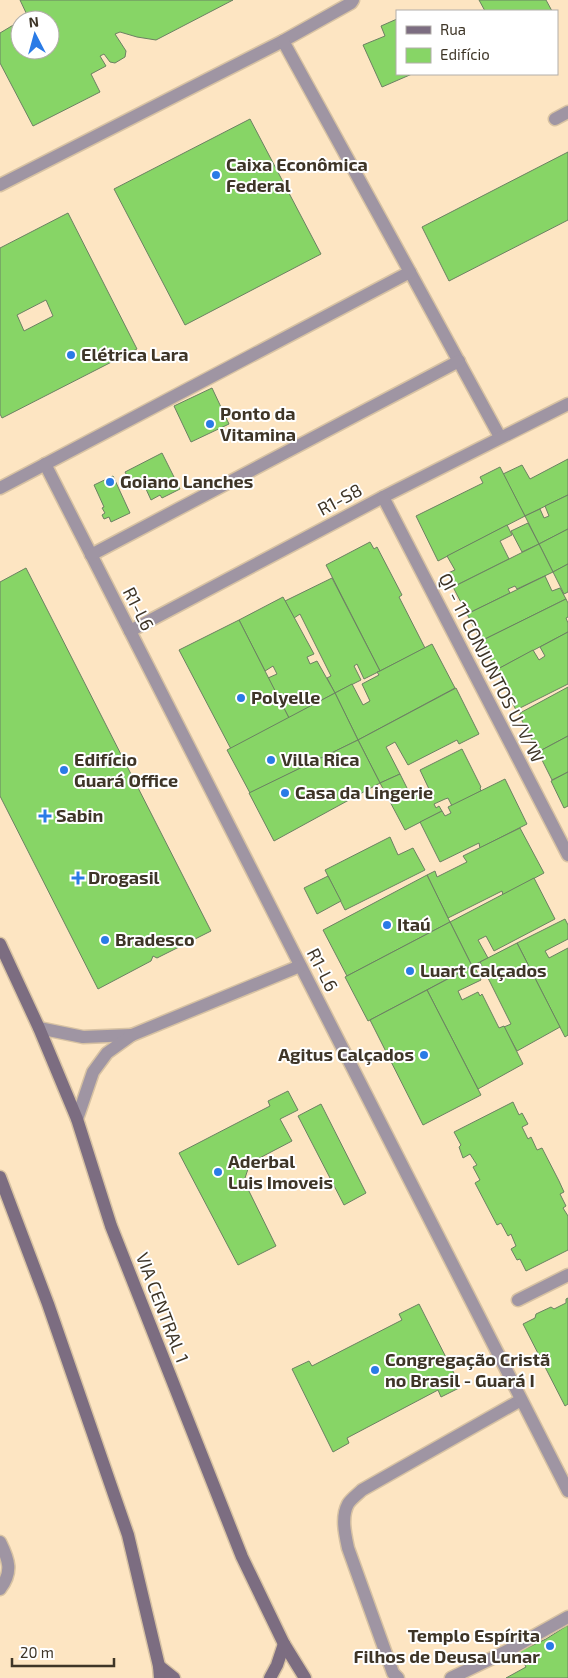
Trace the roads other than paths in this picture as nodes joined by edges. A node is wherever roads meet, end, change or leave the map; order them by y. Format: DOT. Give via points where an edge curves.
graph roads {
  1 [pos="353,0"];
  2 [pos="283,41"];
  3 [pos="568,112"];
  4 [pos="555,119"];
  5 [pos="0,185"];
  6 [pos="410,272"];
  7 [pos="459,361"];
  8 [pos="568,404"];
  9 [pos="500,437"];
  10 [pos="45,464"];
  11 [pos="0,488"];
  12 [pos="383,497"];
  13 [pos="91,555"];
  14 [pos="130,630"];
  15 [pos="568,855"];
  16 [pos="0,944"];
  17 [pos="300,966"];
  18 [pos="39,1028"];
  19 [pos="132,1035"];
  20 [pos="77,1119"];
  21 [pos="0,1177"];
  22 [pos="568,1275"];
  23 [pos="518,1300"];
  24 [pos="521,1400"];
  25 [pos="568,1491"];
  26 [pos="0,1542"];
  27 [pos="0,1589"];
  28 [pos="568,1617"];
  29 [pos="284,1644"];
  30 [pos="160,1672"];
  31 [pos="174,1678"];
  32 [pos="270,1678"];
  33 [pos="305,1678"];
  34 [pos="398,1678"];
  35 [pos="451,1678"];
  1 -- 2 [label="street"];
  2 -- 5 [label="street"];
  2 -- 6 [label="street"];
  3 -- 4 [label="street"];
  6 -- 7 [label="street"];
  6 -- 10 [label="street"];
  7 -- 9 [label="street"];
  7 -- 13 [label="street"];
  8 -- 9 [label="street, R1-S8"];
  9 -- 12 [label="street, R1-S8"];
  10 -- 11 [label="street"];
  10 -- 13 [label="street, R1-L6"];
  12 -- 14 [label="street, R1-S8"];
  12 -- 15 [label="street, QI - 11 CONJUNTOS U/V/W"];
  13 -- 14 [label="street, R1-L6"];
  14 -- 17 [label="street, R1-L6"];
  16 -- 18 [label="main road, VIA CENTRAL 1"];
  17 -- 19 [label="street"];
  17 -- 24 [label="street, R1-L6"];
  18 -- 19 [label="street" via="83,1038"];
  18 -- 20 [label="main road, VIA CENTRAL 1"];
  19 -- 20 [label="street" via="107,1053 93,1072"];
  20 -- 29 [label="main road, VIA CENTRAL 1" via="111,1226 208,1476"];
  21 -- 30 [label="main road" via="128,1535"];
  22 -- 23 [label="street"];
  24 -- 25 [label="street, R1-L6"];
  24 -- 34 [label="street" via="362,1490 348,1504 344,1530 348,1548 393,1674"];
  26 -- 27 [label="street" via="9,1565 7,1580"];
  28 -- 35 [label="street"];
  29 -- 32 [label="main road"];
  29 -- 33 [label="main road, VIA CENTRAL 1"];
  30 -- 31 [label="main road"];
}
